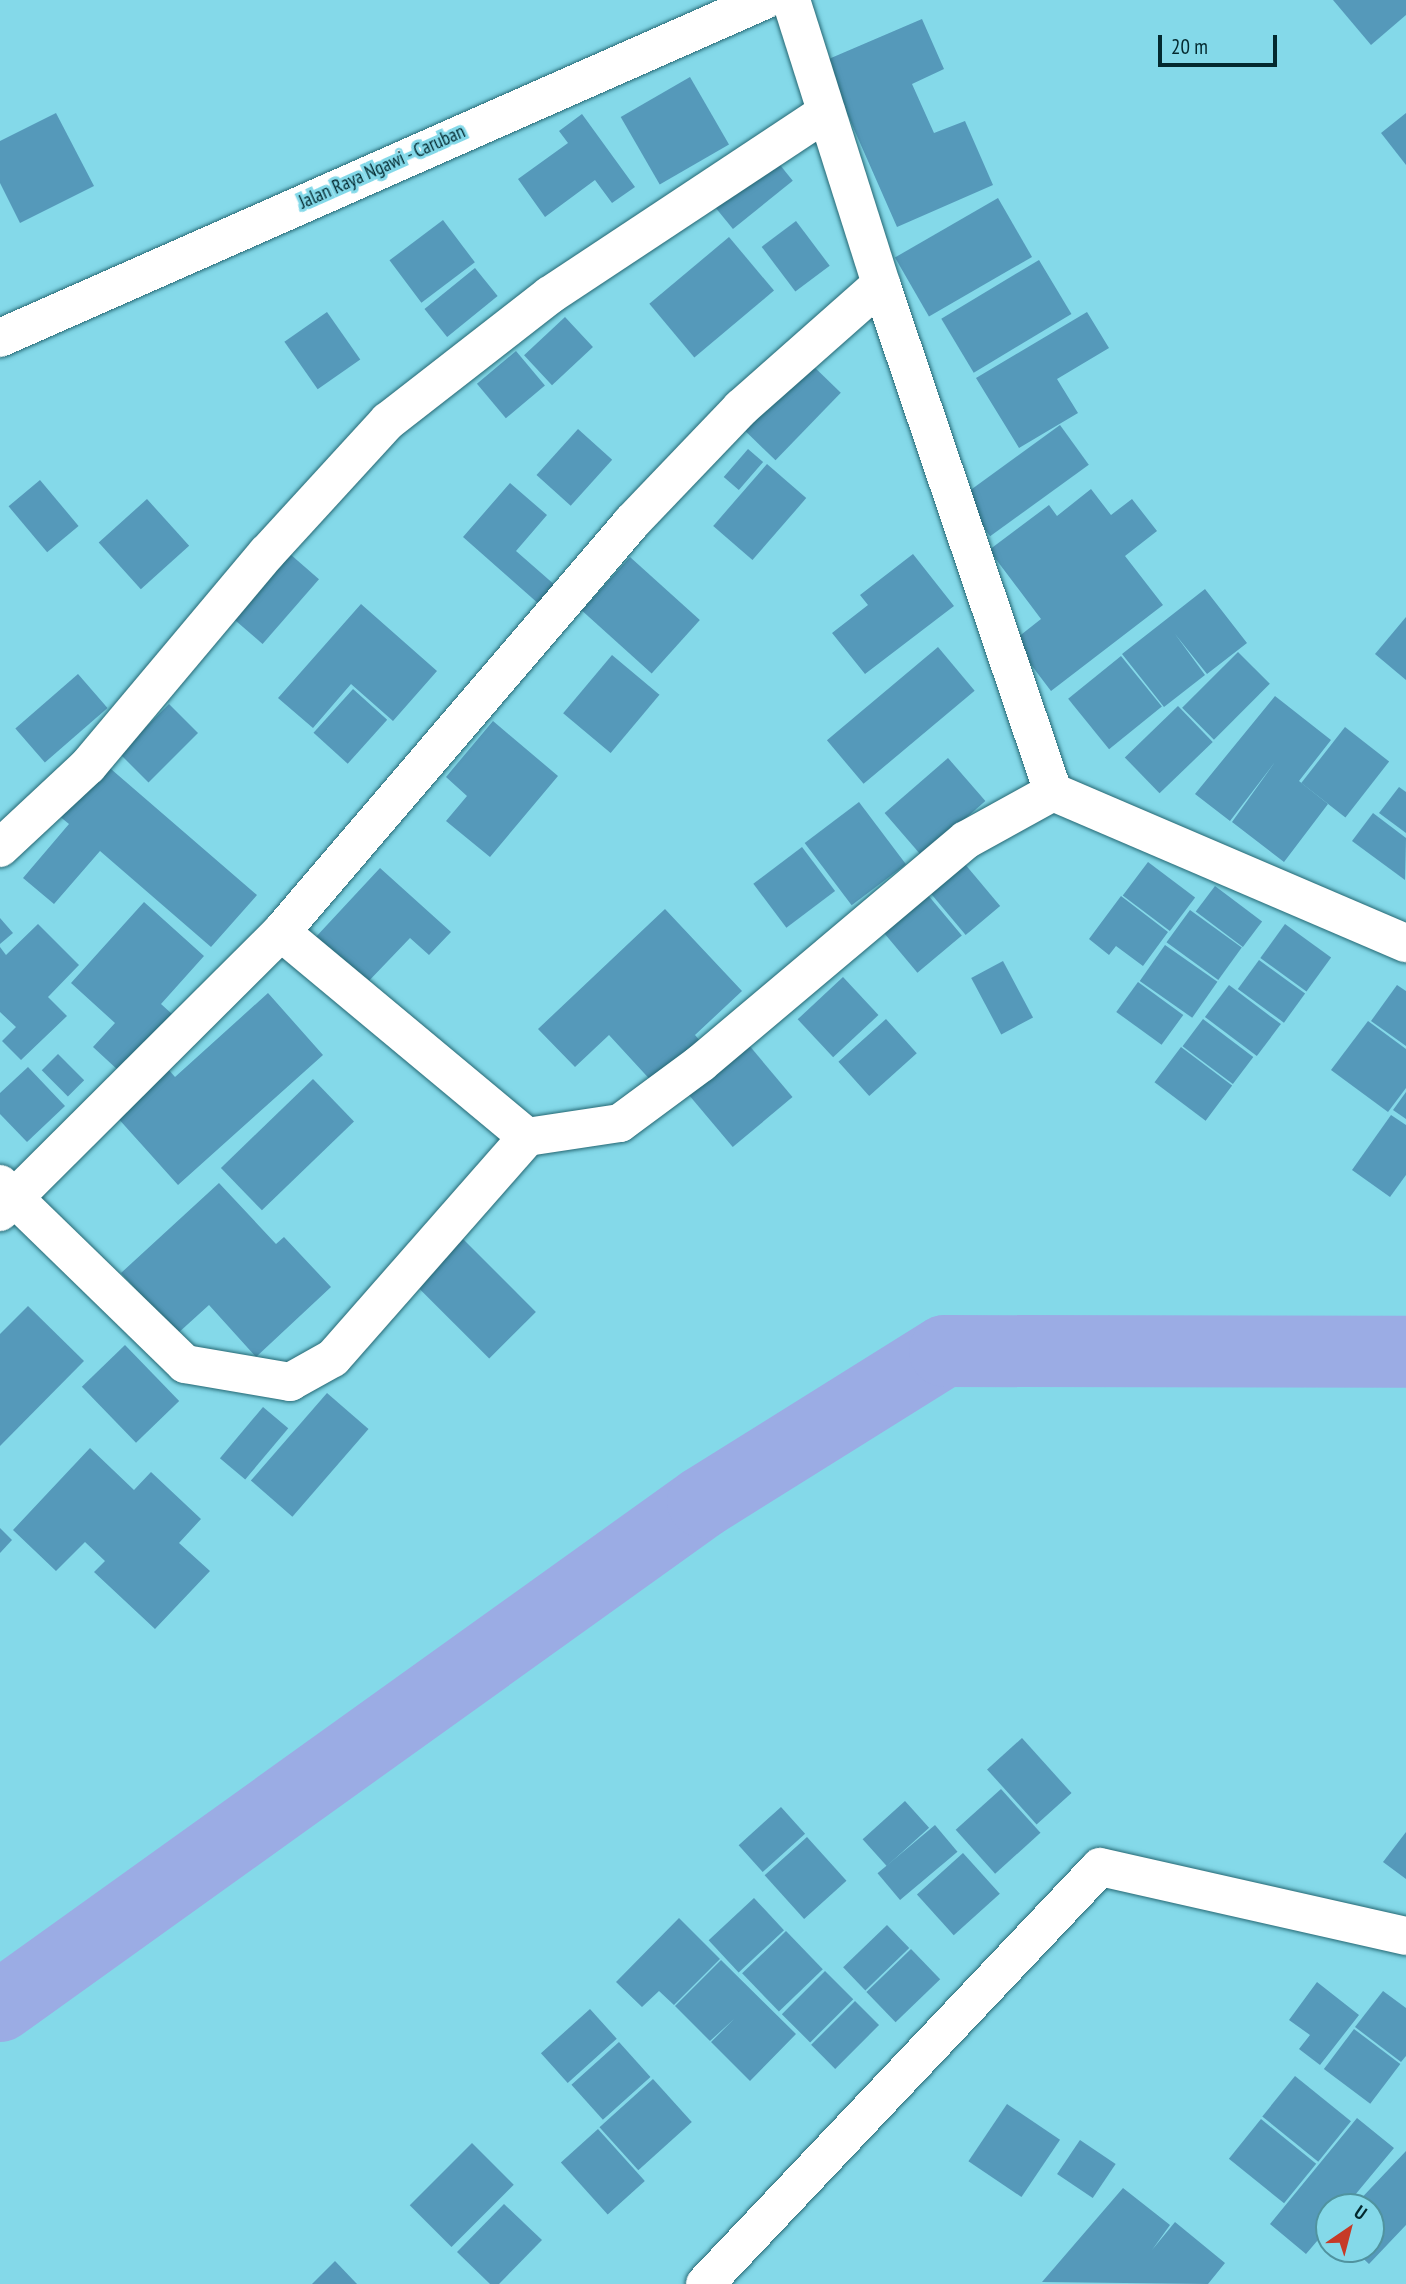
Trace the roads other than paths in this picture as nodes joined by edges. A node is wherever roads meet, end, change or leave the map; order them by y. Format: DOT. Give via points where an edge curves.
graph roads {
  1 [pos="765,0"];
  2 [pos="791,0"];
  3 [pos="825,112"];
  4 [pos="881,284"];
  5 [pos="0,338"];
  6 [pos="1053,792"];
  7 [pos="0,848"];
  8 [pos="281,932"];
  9 [pos="1406,943"];
  10 [pos="527,1137"];
  11 [pos="4,1199"];
  12 [pos="1406,1936"];
  13 [pos="705,2284"];
  1 -- 5 [label="main road, Jalan Raya Ngawi - Caruban"];
  2 -- 3 [label="main road"];
  3 -- 4 [label="main road"];
  3 -- 7 [label="main road" via="550,295 388,421 267,553 88,766"];
  4 -- 6 [label="main road"];
  4 -- 8 [label="main road" via="741,408 632,523"];
  6 -- 9 [label="main road"];
  6 -- 10 [label="main road" via="966,840 701,1063 620,1123"];
  8 -- 10 [label="main road"];
  8 -- 11 [label="main road"];
  10 -- 11 [label="main road" via="333,1358 290,1382 186,1364"];
  12 -- 13 [label="main road" via="1100,1867"];
}
